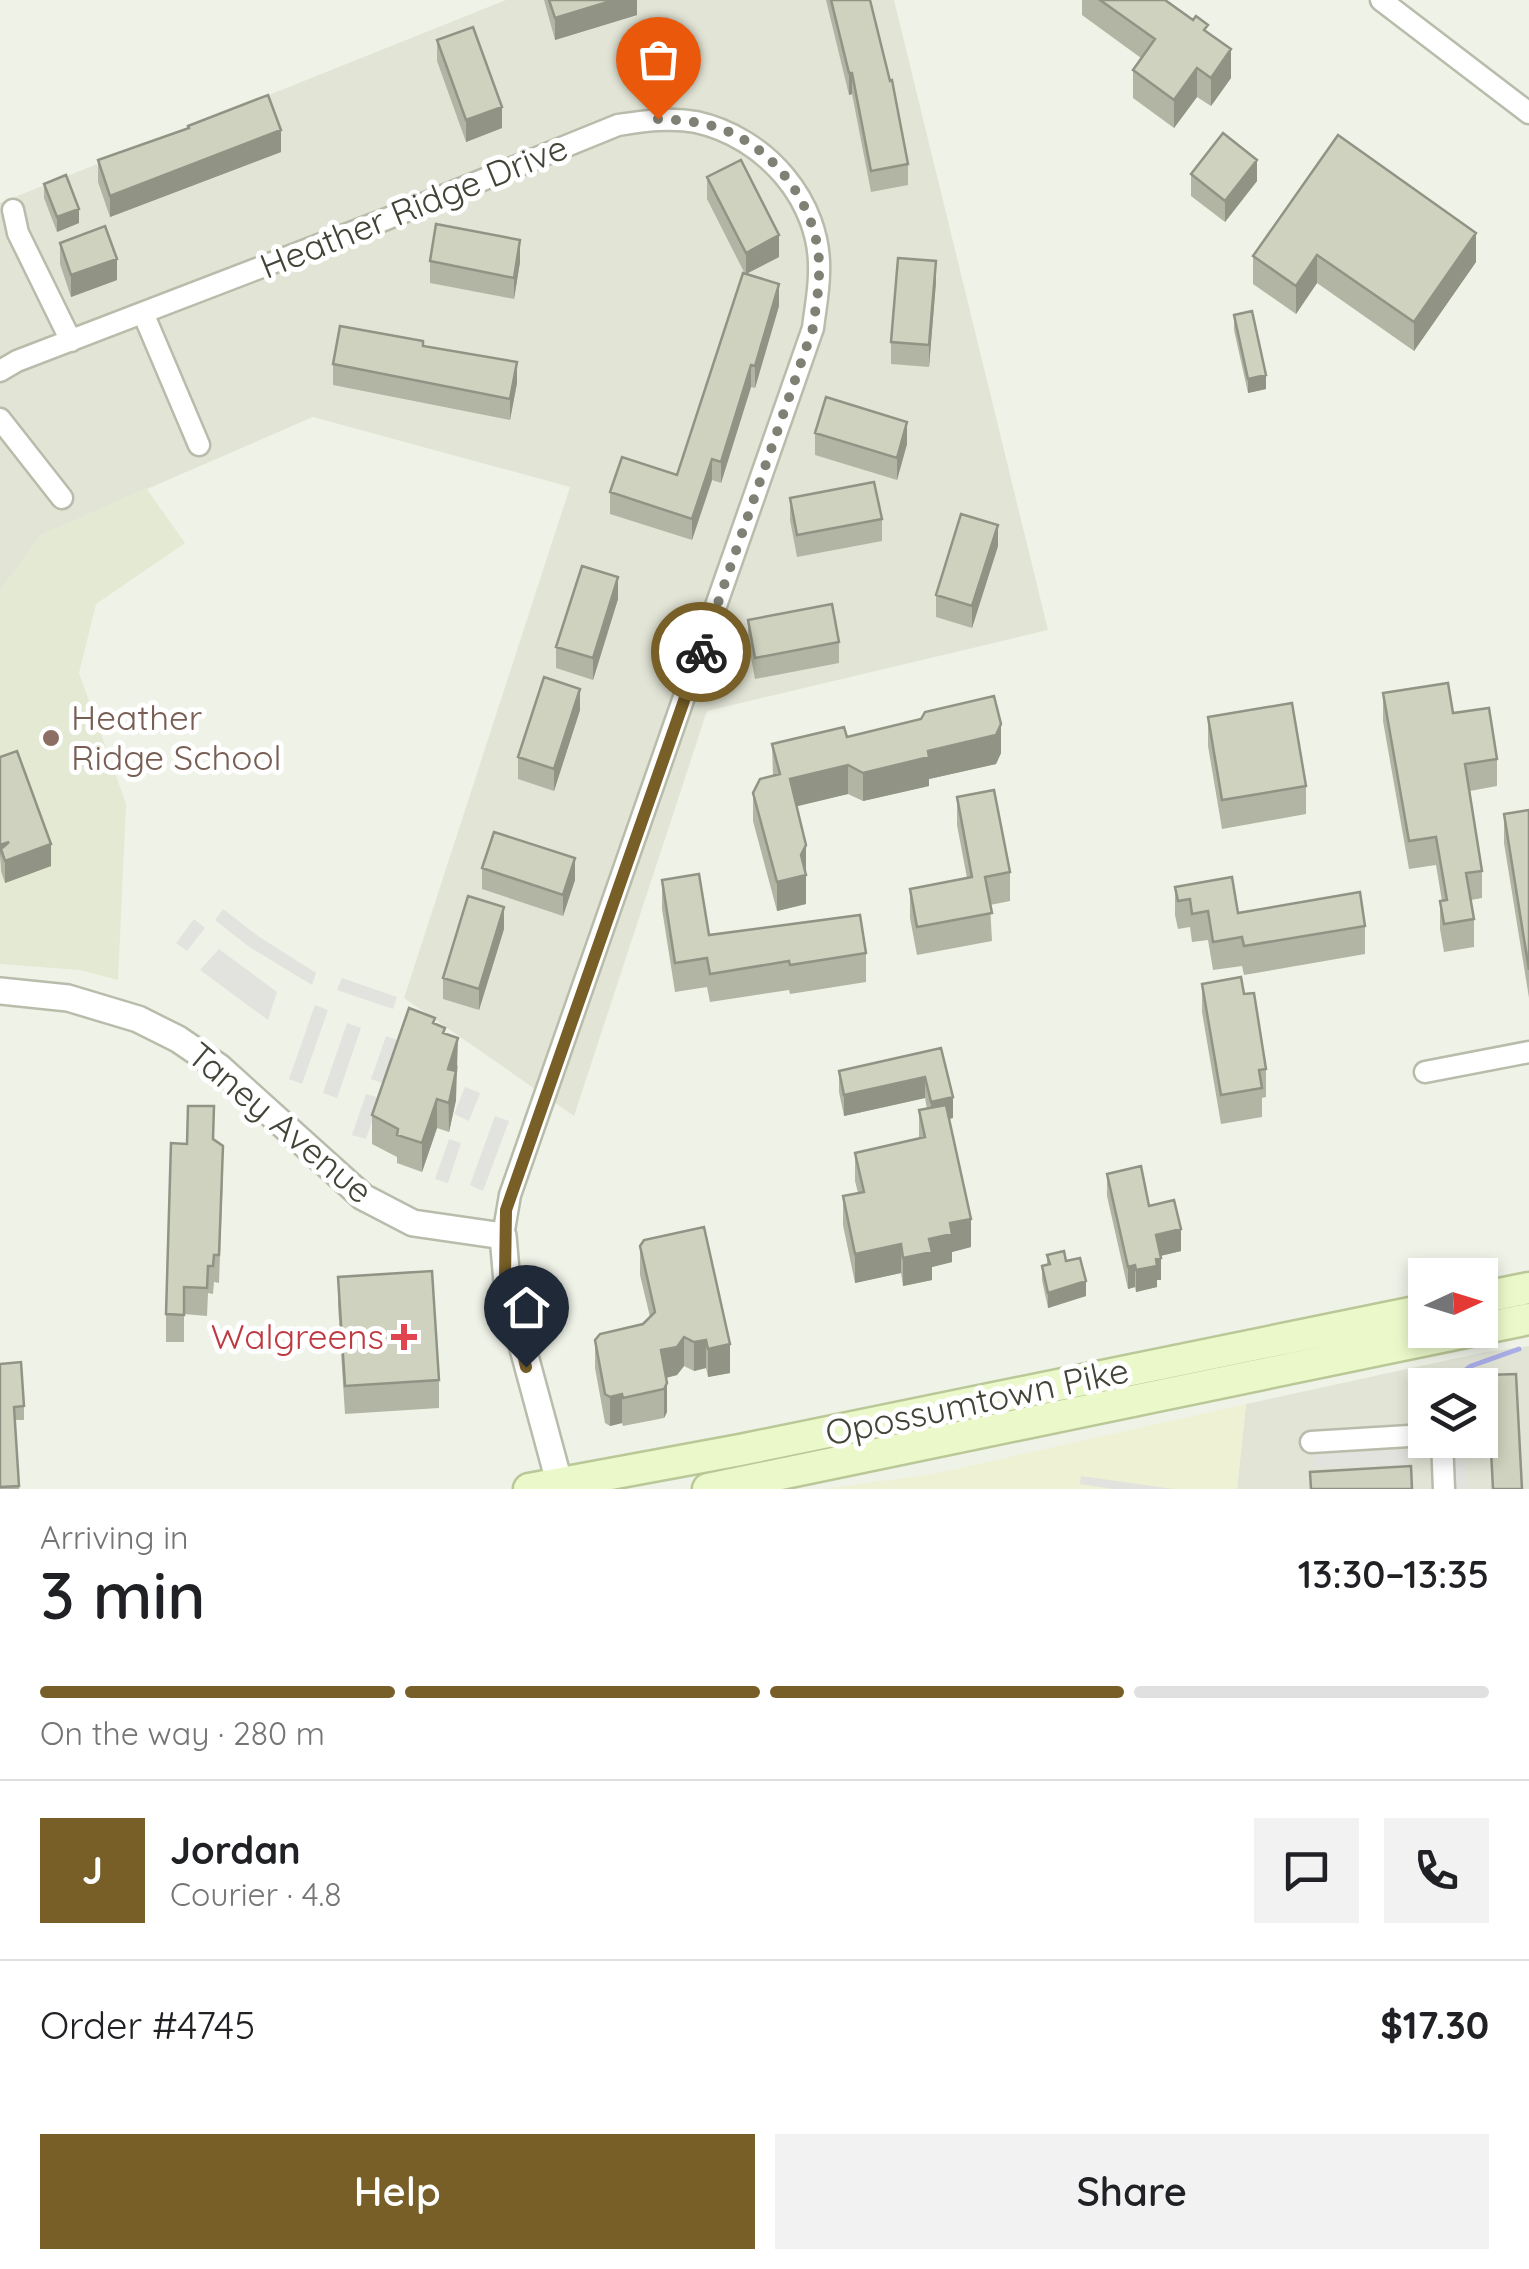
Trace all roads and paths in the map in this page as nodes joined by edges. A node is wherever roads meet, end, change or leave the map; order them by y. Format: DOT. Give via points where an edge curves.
graph roads {
  1 [pos="1381,0"];
  2 [pos="1529,113"];
  3 [pos="13,210"];
  4 [pos="143,313"];
  5 [pos="71,340"];
  6 [pos="0,371"];
  7 [pos="0,419"];
  8 [pos="199,445"];
  9 [pos="62,498"];
  10 [pos="0,991"];
  11 [pos="1529,1052"];
  12 [pos="1425,1072"];
  13 [pos="503,1236"];
  14 [pos="1529,1288"];
  15 [pos="1498,1294"];
  16 [pos="1408,1313"];
  17 [pos="1529,1319"];
  18 [pos="1498,1326"];
  19 [pos="1408,1344"];
  20 [pos="1408,1437"];
  21 [pos="1311,1442"];
  22 [pos="1443,1458"];
  23 [pos="560,1487"];
  24 [pos="528,1489"];
  25 [pos="708,1489"];
  26 [pos="1444,1489"];
  1 -- 2 [label="street"];
  3 -- 5 [label="street"];
  4 -- 5 [label="street, Heather Ridge Drive"];
  4 -- 8 [label="street"];
  4 -- 13 [label="street, Heather Ridge Drive" via="618,125 658,119 727,131 773,163 804,204 820,272 813,328 510,1194"];
  5 -- 6 [label="street, Heather Ridge Drive"];
  7 -- 9 [label="street"];
  10 -- 13 [label="street, Taney Avenue" via="68,998 138,1019 218,1067 364,1198 412,1222"];
  11 -- 12 [label="street"];
  13 -- 23 [label="street" via="520,1274 548,1390 543,1413"];
  14 -- 15 [label="main road"];
  16 -- 23 [label="main road, Opossumtown Pike"];
  17 -- 18 [label="main road, Opossumtown Pike"];
  19 -- 25 [label="main road, Opossumtown Pike"];
  20 -- 21 [label="street"];
  22 -- 26 [label="street"];
  23 -- 24 [label="main road, Opossumtown Pike"];
}
